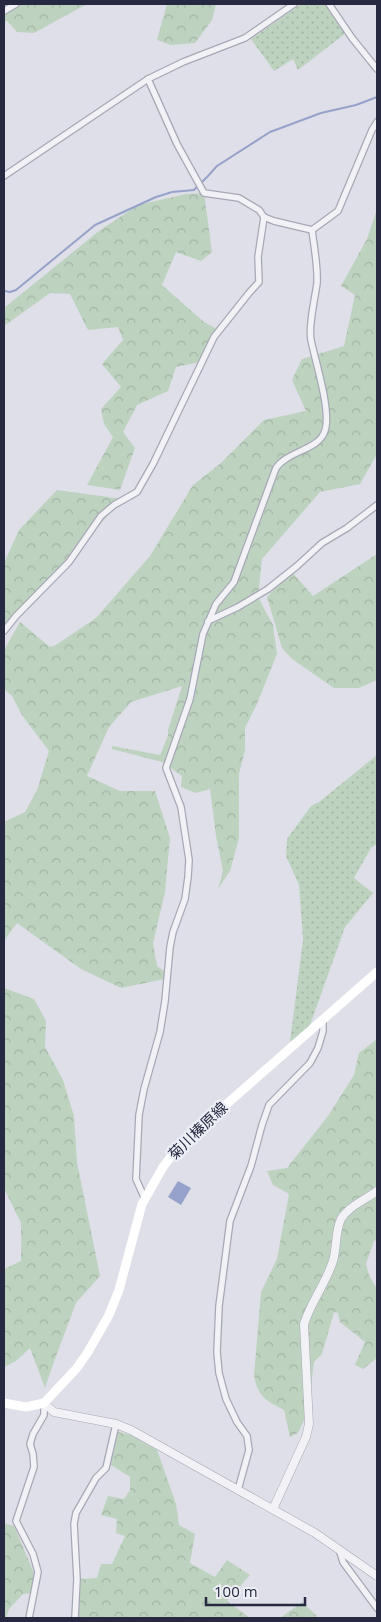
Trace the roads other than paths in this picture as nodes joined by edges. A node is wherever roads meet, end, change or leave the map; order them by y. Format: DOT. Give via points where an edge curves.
graph roads {
  1 [pos="16,4"];
  2 [pos="294,4"];
  3 [pos="329,4"];
  4 [pos="4,11"];
  5 [pos="377,69"];
  6 [pos="148,79"];
  7 [pos="377,122"];
  8 [pos="4,176"];
  9 [pos="264,217"];
  10 [pos="312,230"];
  11 [pos="377,505"];
  12 [pos="208,621"];
  13 [pos="4,631"];
  14 [pos="377,972"];
  15 [pos="323,1020"];
  16 [pos="377,1191"];
  17 [pos="145,1199"];
  18 [pos="4,1403"];
  19 [pos="44,1403"];
  20 [pos="116,1424"];
  21 [pos="238,1490"];
  22 [pos="273,1509"];
  23 [pos="339,1549"];
  24 [pos="377,1576"];
  25 [pos="377,1608"];
  26 [pos="29,1618"];
  27 [pos="76,1618"];
  1 -- 4 [label="street"];
  2 -- 6 [label="street" via="245,38"];
  3 -- 5 [label="street"];
  6 -- 8 [label="street"];
  6 -- 9 [label="street" via="204,194 239,198 259,210"];
  7 -- 10 [label="street" via="338,211"];
  9 -- 10 [label="street"];
  9 -- 13 [label="street" via="258,257 259,282 214,337 137,492 101,516 69,562"];
  10 -- 12 [label="street" via="317,281 310,338 325,404 324,434 304,450 291,454 276,468 234,582 216,604"];
  11 -- 12 [label="street" via="322,543 268,589"];
  12 -- 17 [label="street" via="190,699 166,768 181,807 188,877 185,899 170,947 160,1032 139,1115 136,1179"];
  14 -- 15 [label="main road, 菊川榛原線"];
  15 -- 17 [label="main road, 菊川榛原線" via="180,1145"];
  15 -- 21 [label="street" via="318,1048 310,1063 269,1105 230,1221 219,1306 217,1352 218,1373 226,1399 247,1436 249,1450"];
  16 -- 22 [label="street" via="351,1207 342,1219 329,1273 304,1324 309,1424"];
  17 -- 19 [label="main road, 菊川榛原線" via="109,1315 76,1369"];
  18 -- 19 [label="main road" via="26,1407"];
  19 -- 20 [label="street" via="54,1412"];
  19 -- 26 [label="street" via="44,1415 30,1444 34,1467 16,1521 33,1554 38,1572"];
  20 -- 21 [label="street"];
  20 -- 27 [label="street" via="106,1468 96,1478 76,1513"];
  21 -- 22 [label="street"];
  22 -- 23 [label="street"];
  23 -- 24 [label="street"];
  23 -- 25 [label="street" via="342,1562"];
}
